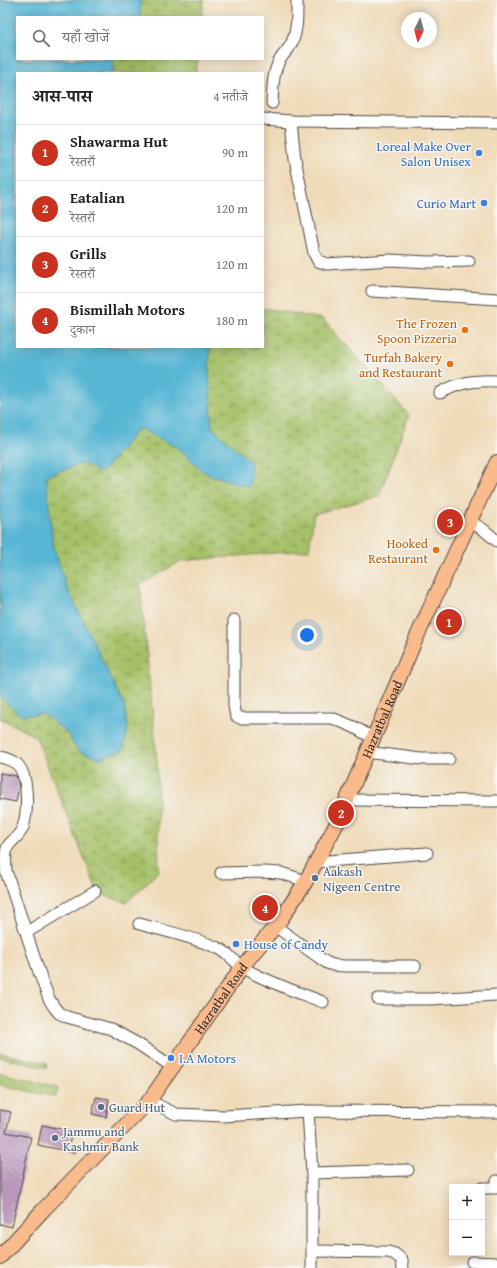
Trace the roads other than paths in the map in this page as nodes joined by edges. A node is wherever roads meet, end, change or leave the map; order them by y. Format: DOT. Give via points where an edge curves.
graph roads {
  1 [pos="297,0"];
  2 [pos="272,103"];
  3 [pos="264,119"];
  4 [pos="291,121"];
  5 [pos="497,123"];
  6 [pos="469,262"];
  7 [pos="372,291"];
  8 [pos="497,299"];
  9 [pos="497,381"];
  10 [pos="440,393"];
  11 [pos="497,462"];
  12 [pos="492,484"];
  13 [pos="471,522"];
  14 [pos="497,541"];
  15 [pos="234,620"];
  16 [pos="373,738"];
  17 [pos="366,752"];
  18 [pos="0,757"];
  19 [pos="449,759"];
  20 [pos="347,800"];
  21 [pos="497,801"];
  22 [pos="427,853"];
  23 [pos="316,862"];
  24 [pos="221,873"];
  25 [pos="306,881"];
  26 [pos="95,891"];
  27 [pos="140,924"];
  28 [pos="275,926"];
  29 [pos="26,932"];
  30 [pos="415,966"];
  31 [pos="242,968"];
  32 [pos="497,996"];
  33 [pos="378,999"];
  34 [pos="323,1002"];
  35 [pos="173,1067"];
  36 [pos="149,1101"];
  37 [pos="308,1111"];
  38 [pos="497,1112"];
  39 [pos="408,1170"];
  40 [pos="312,1173"];
  41 [pos="497,1181"];
  42 [pos="485,1188"];
  43 [pos="313,1251"];
  44 [pos="0,1257"];
  45 [pos="472,1262"];
  46 [pos="497,1263"];
  47 [pos="312,1268"];
  48 [pos="403,1268"];
  1 -- 2 [label="street" via="296,28 293,40 276,68"];
  3 -- 4 [label="street"];
  4 -- 5 [label="street"];
  4 -- 6 [label="street" via="294,159 314,253 318,261 327,264 390,260"];
  7 -- 8 [label="street"];
  9 -- 10 [label="street" via="486,380 454,385"];
  11 -- 12 [label="main road, Hazratbal Road"];
  12 -- 13 [label="main road, Hazratbal Road"];
  13 -- 14 [label="street"];
  13 -- 16 [label="main road, Hazratbal Road"];
  15 -- 16 [label="street" via="236,716 332,718"];
  16 -- 17 [label="main road, Hazratbal Road"];
  17 -- 19 [label="street" via="422,759"];
  17 -- 20 [label="main road, Hazratbal Road"];
  18 -- 29 [label="street" via="16,763 24,781 26,814 23,828 8,846 6,871"];
  20 -- 21 [label="street"];
  20 -- 23 [label="main road, Hazratbal Road"];
  22 -- 23 [label="street"];
  23 -- 25 [label="main road, Hazratbal Road"];
  24 -- 25 [label="street" via="280,873"];
  25 -- 28 [label="main road, Hazratbal Road"];
  26 -- 29 [label="street"];
  27 -- 31 [label="street" via="220,949"];
  28 -- 30 [label="street" via="333,965"];
  28 -- 31 [label="main road, Hazratbal Road"];
  29 -- 35 [label="street" via="44,985 59,1013 110,1029"];
  31 -- 34 [label="street"];
  31 -- 35 [label="main road, Hazratbal Road"];
  32 -- 33 [label="street"];
  35 -- 36 [label="main road, Hazratbal Road"];
  36 -- 37 [label="street" via="176,1114 224,1116"];
  36 -- 44 [label="main road, Hazratbal Road"];
  37 -- 38 [label="street"];
  37 -- 40 [label="street"];
  39 -- 40 [label="street"];
  40 -- 43 [label="street"];
  41 -- 42 [label="street" via="496,1188"];
  43 -- 47 [label="street"];
  43 -- 48 [label="street" via="388,1252 402,1260"];
  45 -- 46 [label="street"];
}
